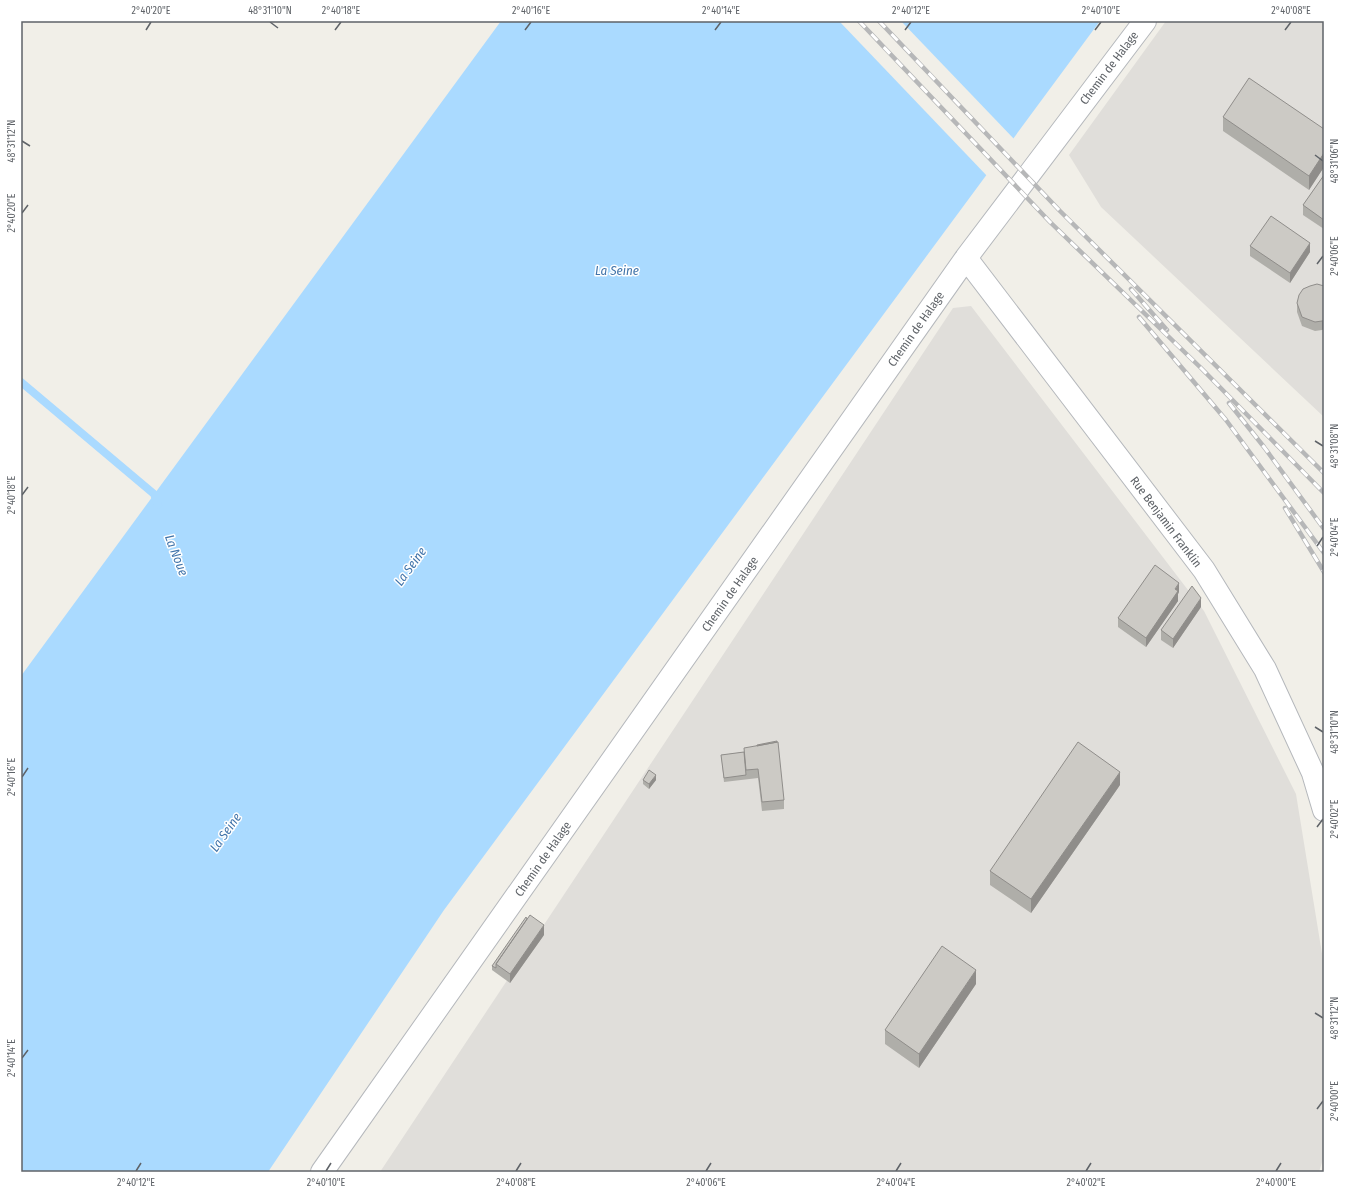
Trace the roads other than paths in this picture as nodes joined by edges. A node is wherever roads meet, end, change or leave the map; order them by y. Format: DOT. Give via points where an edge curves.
graph roads {
  1 [pos="1145,21"];
  2 [pos="966,258"];
  3 [pos="1324,810"];
  4 [pos="322,1172"];
  1 -- 2 [label="street, Chemin de Halage"];
  2 -- 3 [label="street, Rue Benjamin Franklin" via="1204,570 1265,668 1313,773"];
  2 -- 4 [label="street, Chemin de Halage"];
}
